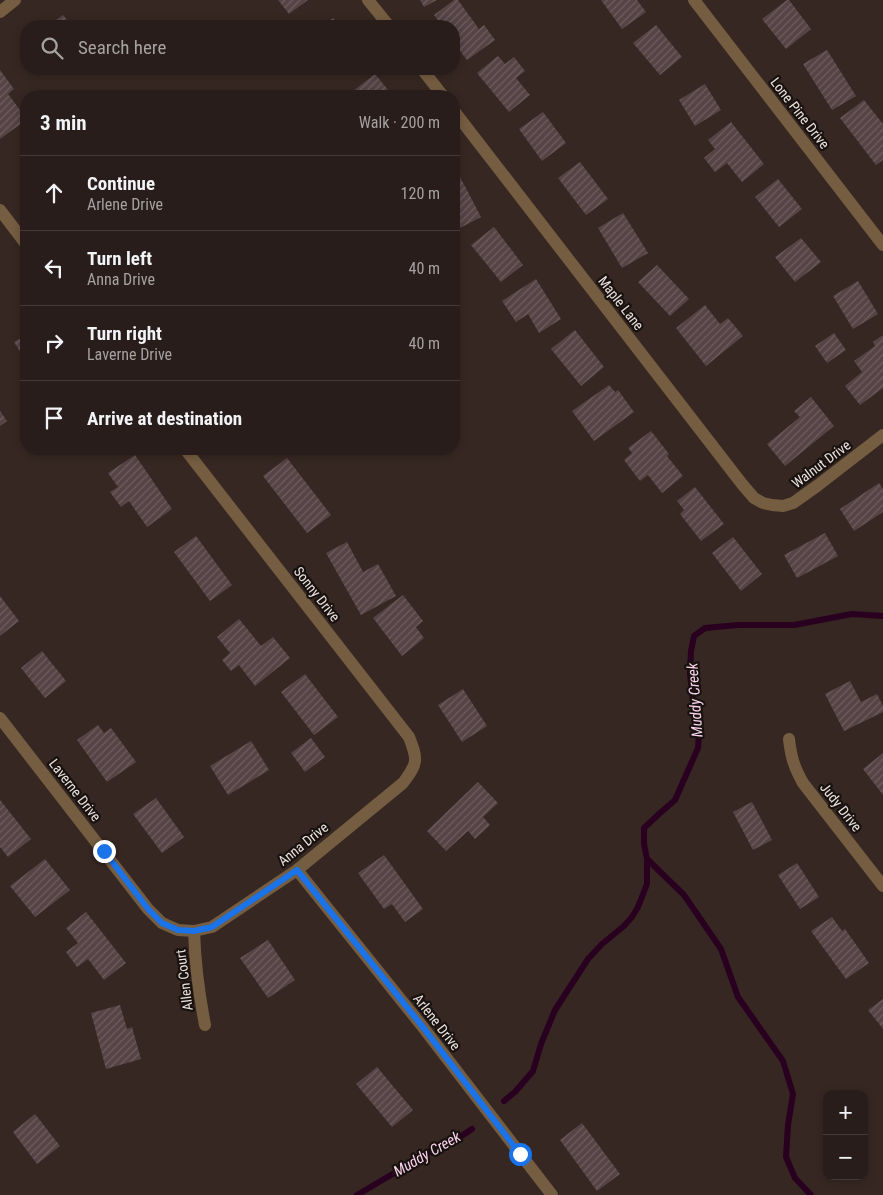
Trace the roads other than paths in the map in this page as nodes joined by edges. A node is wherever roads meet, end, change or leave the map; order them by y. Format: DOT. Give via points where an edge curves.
graph roads {
  1 [pos="15,0"];
  2 [pos="368,0"];
  3 [pos="694,0"];
  4 [pos="0,12"];
  5 [pos="384,20"];
  6 [pos="427,75"];
  7 [pos="438,90"];
  8 [pos="460,118"];
  9 [pos="0,210"];
  10 [pos="20,236"];
  11 [pos="883,245"];
  12 [pos="883,435"];
  13 [pos="190,455"];
  14 [pos="772,505"];
  15 [pos="0,718"];
  16 [pos="789,739"];
  17 [pos="415,761"];
  18 [pos="297,870"];
  19 [pos="883,886"];
  20 [pos="194,931"];
  21 [pos="205,1025"];
  22 [pos="552,1195"];
  1 -- 4 [label="street"];
  2 -- 5 [label="street"];
  3 -- 11 [label="street, Lone Pine Drive"];
  6 -- 7 [label="street"];
  8 -- 14 [label="street, Maple Lane" via="742,484 754,498"];
  9 -- 10 [label="street"];
  12 -- 14 [label="street, Walnut Drive" via="793,503"];
  13 -- 17 [label="street, Sonny Drive" via="409,737"];
  15 -- 20 [label="street, Laverne Drive" via="148,909 162,923 178,930"];
  16 -- 19 [label="street, Judy Drive" via="795,768 803,783"];
  17 -- 18 [label="street, Anna Drive" via="402,783"];
  18 -- 20 [label="street, Anna Drive" via="212,927"];
  18 -- 22 [label="street, Arlene Drive"];
  20 -- 21 [label="street, Allen Court"];
}
